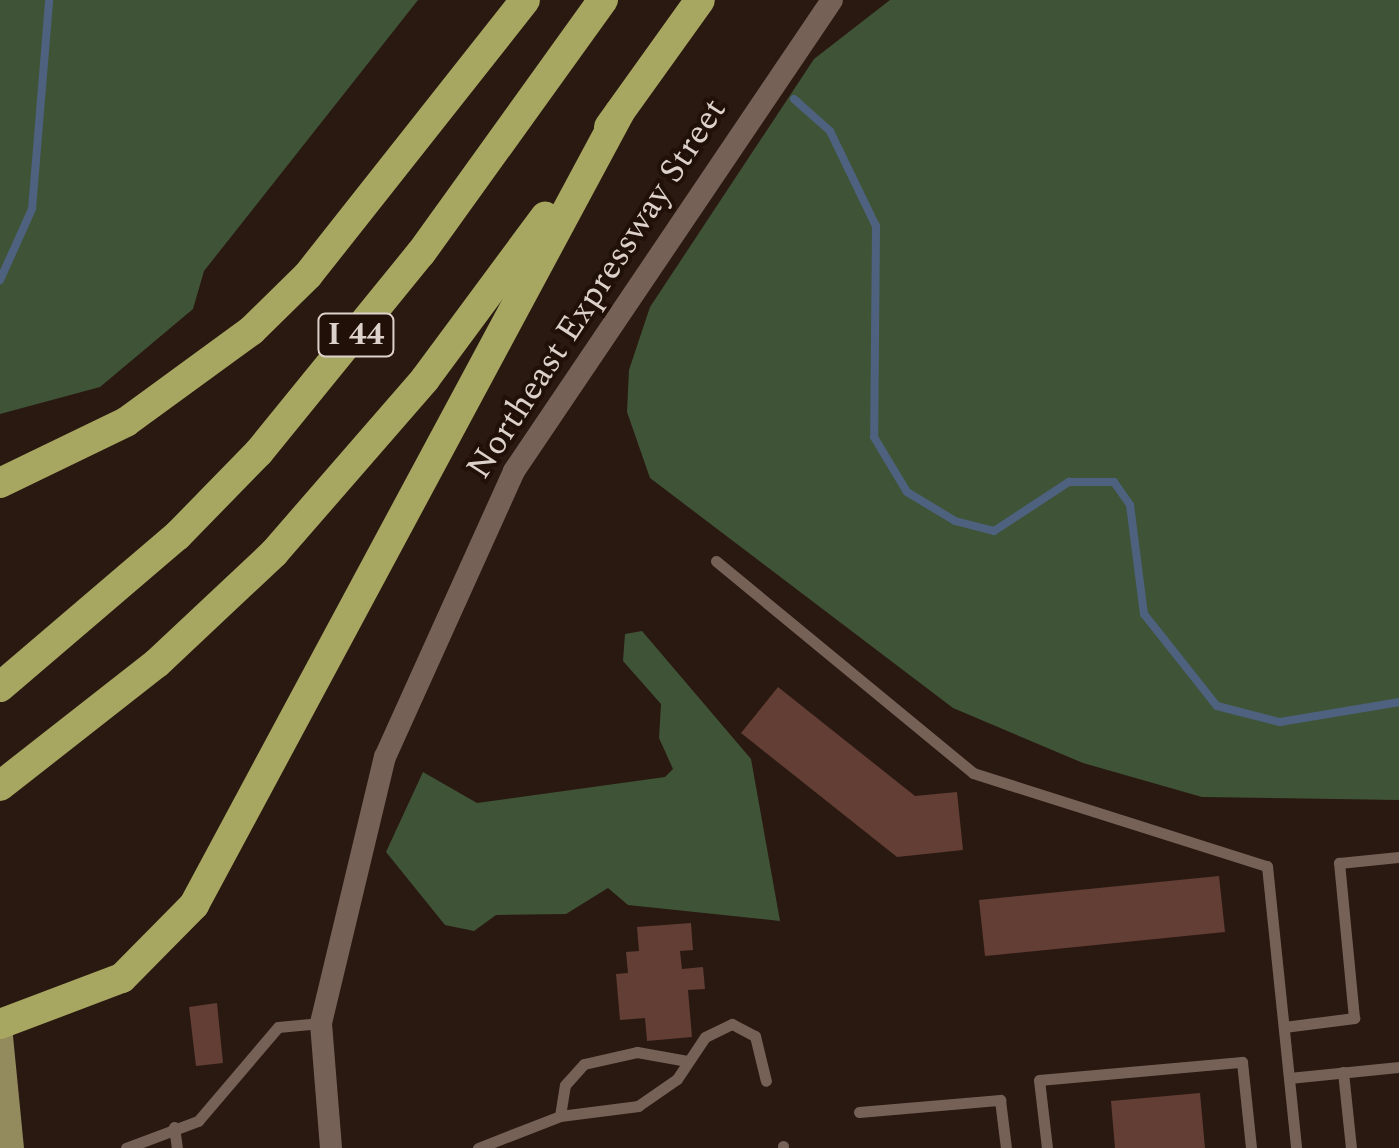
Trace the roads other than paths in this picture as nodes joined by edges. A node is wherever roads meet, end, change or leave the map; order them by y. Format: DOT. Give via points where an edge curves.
graph roads {
  1 [pos="525,0"];
  2 [pos="604,0"];
  3 [pos="700,0"];
  4 [pos="832,0"];
  5 [pos="620,112"];
  6 [pos="0,458"];
  7 [pos="45,463"];
  8 [pos="0,483"];
  9 [pos="716,562"];
  10 [pos="0,687"];
  11 [pos="0,786"];
  12 [pos="1399,856"];
  13 [pos="321,1023"];
  14 [pos="0,1024"];
  15 [pos="1284,1027"];
  16 [pos="0,1036"];
  17 [pos="688,1061"];
  18 [pos="1399,1067"];
  19 [pos="1343,1072"];
  20 [pos="1289,1078"];
  21 [pos="766,1081"];
  22 [pos="859,1112"];
  23 [pos="560,1116"];
  24 [pos="174,1127"];
  25 [pos="11,1148"];
  26 [pos="126,1148"];
  27 [pos="177,1148"];
  28 [pos="332,1148"];
  29 [pos="478,1148"];
  30 [pos="1006,1148"];
  31 [pos="1047,1148"];
  32 [pos="1251,1148"];
  33 [pos="1296,1148"];
  34 [pos="1350,1148"];
  1 -- 7 [label="highway" via="308,276 251,331 184,386"];
  2 -- 10 [label="highway, I 44" via="314,387 177,536"];
  3 -- 5 [label="highway"];
  4 -- 13 [label="street, Northeast Expressway Street" via="514,470 386,757"];
  5 -- 11 [label="highway, I 44" via="463,332 328,494 212,614"];
  5 -- 14 [label="highway" via="194,905 122,978"];
  6 -- 7 [label="highway"];
  7 -- 8 [label="highway"];
  9 -- 15 [label="lane" via="973,772 1268,866"];
  12 -- 15 [label="lane" via="1339,863 1354,1018"];
  13 -- 24 [label="lane" via="278,1027 256,1042 222,1100"];
  13 -- 28 [label="street, Northeast Expressway Street"];
  15 -- 20 [label="lane"];
  16 -- 25 [label="main road"];
  17 -- 21 [label="lane" via="720,1026 745,1026"];
  17 -- 23 [label="lane" via="638,1106"];
  17 -- 23 [label="lane" via="637,1052 584,1064 565,1085"];
  18 -- 19 [label="lane"];
  19 -- 20 [label="lane"];
  19 -- 34 [label="lane"];
  20 -- 33 [label="lane"];
  22 -- 30 [label="lane" via="1000,1100"];
  23 -- 29 [label="lane"];
  24 -- 26 [label="lane"];
  24 -- 27 [label="lane"];
  31 -- 32 [label="lane" via="1039,1080 1242,1062"];
}
